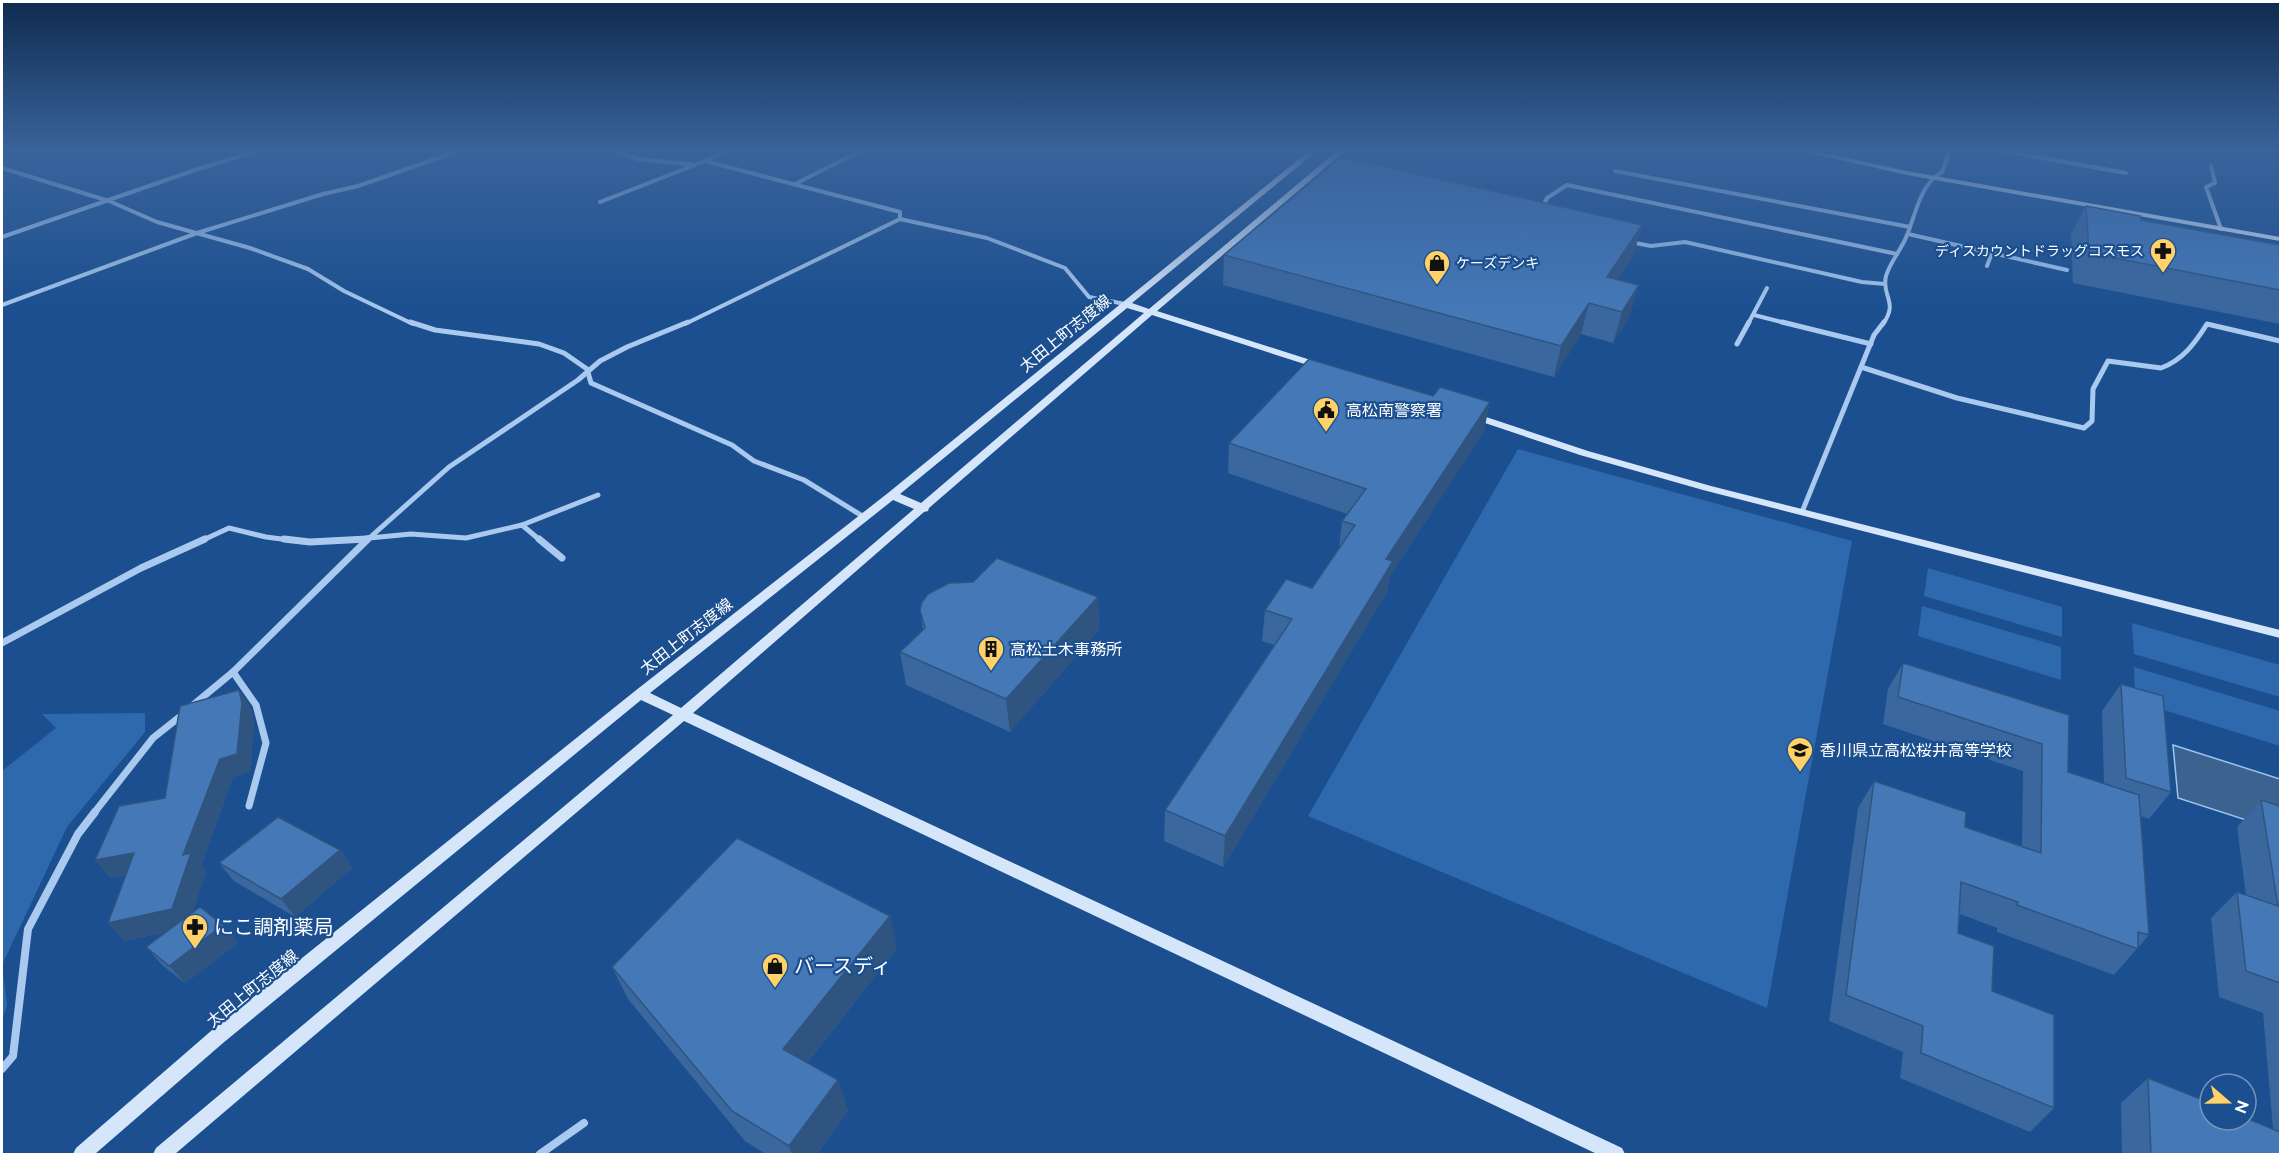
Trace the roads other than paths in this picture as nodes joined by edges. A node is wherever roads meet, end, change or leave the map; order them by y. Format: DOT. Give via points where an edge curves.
graph roads {
  1 [pos="100,204"];
  2 [pos="116,204"];
  3 [pos="292,204"];
  4 [pos="865,204"];
  5 [pos="1248,204"];
  6 [pos="1279,204"];
  7 [pos="1544,204"];
  8 [pos="1658,204"];
  9 [pos="1779,204"];
  10 [pos="1921,204"];
  11 [pos="2082,204"];
  12 [pos="2212,204"];
  13 [pos="1538,215"];
  14 [pos="900,219"];
  15 [pos="2221,229"];
  16 [pos="1909,230"];
  17 [pos="197,234"];
  18 [pos="2,237"];
  19 [pos="2280,239"];
  20 [pos="1627,241"];
  21 [pos="1992,253"];
  22 [pos="1897,254"];
  23 [pos="1988,266"];
  24 [pos="2067,270"];
  25 [pos="1885,284"];
  26 [pos="1767,288"];
  27 [pos="1125,304"];
  28 [pos="2,305"];
  29 [pos="1150,312"];
  30 [pos="1754,315"];
  31 [pos="2280,341"];
  32 [pos="1871,344"];
  33 [pos="1737,345"];
  34 [pos="1861,367"];
  35 [pos="1327,368"];
  36 [pos="587,369"];
  37 [pos="1460,411"];
  38 [pos="598,495"];
  39 [pos="892,495"];
  40 [pos="924,509"];
  41 [pos="1802,512"];
  42 [pos="864,517"];
  43 [pos="522,525"];
  44 [pos="368,539"];
  45 [pos="562,558"];
  46 [pos="2280,634"];
  47 [pos="2,643"];
  48 [pos="233,672"];
  49 [pos="640,694"];
  50 [pos="682,715"];
  51 [pos="249,806"];
  52 [pos="2,1070"];
  53 [pos="584,1122"];
  54 [pos="82,1155"];
  55 [pos="162,1155"];
  56 [pos="540,1155"];
  57 [pos="1616,1155"];
  1 -- 18 [label="street"];
  2 -- 17 [label="street"];
  3 -- 17 [label="street"];
  4 -- 14 [label="street" via="900,212"];
  5 -- 27 [label="main road, 太田上町志度線"];
  6 -- 29 [label="main road"];
  7 -- 13 [label="street"];
  8 -- 22 [label="street"];
  9 -- 16 [label="street"];
  10 -- 16 [label="street"];
  11 -- 15 [label="main road"];
  12 -- 15 [label="street"];
  14 -- 27 [label="street" via="987,238 1065,268 1089,297"];
  14 -- 36 [label="street" via="679,326 627,346"];
  15 -- 19 [label="main road"];
  16 -- 21 [label="street"];
  16 -- 22 [label="street"];
  17 -- 28 [label="street"];
  17 -- 36 [label="street" via="308,269 414,324 539,344 564,353"];
  20 -- 25 [label="street" via="1651,246 1685,242"];
  21 -- 23 [label="street"];
  21 -- 24 [label="street"];
  22 -- 25 [label="street"];
  25 -- 32 [label="street" via="1890,314"];
  26 -- 30 [label="street"];
  27 -- 29 [label="main road"];
  27 -- 39 [label="main road, 太田上町志度線"];
  29 -- 35 [label="main road"];
  29 -- 40 [label="main road"];
  30 -- 32 [label="street"];
  30 -- 33 [label="street"];
  31 -- 34 [label="street" via="2208,324 2187,353 2169,366 2108,361 2095,377 2092,421 2084,428 1957,398"];
  32 -- 34 [label="street"];
  34 -- 41 [label="street"];
  36 -- 42 [label="street" via="591,383 732,445 754,461 804,480"];
  36 -- 44 [label="street" via="578,380 449,467"];
  37 -- 41 [label="main road" via="1641,469"];
  38 -- 43 [label="street"];
  39 -- 40 [label="main road"];
  39 -- 42 [label="main road, 太田上町志度線"];
  40 -- 50 [label="main road"];
  41 -- 46 [label="main road"];
  42 -- 49 [label="main road, 太田上町志度線"];
  43 -- 44 [label="street" via="466,538 411,534"];
  43 -- 45 [label="street"];
  44 -- 47 [label="street" via="310,542 229,528 141,568"];
  44 -- 48 [label="street"];
  48 -- 51 [label="street" via="256,705 266,743"];
  48 -- 52 [label="street" via="153,738 78,834 28,929 13,1056"];
  49 -- 50 [label="main road"];
  49 -- 54 [label="main road, 太田上町志度線" via="218,1037"];
  50 -- 55 [label="main road"];
  50 -- 57 [label="main road"];
  53 -- 56 [label="street"];
}
